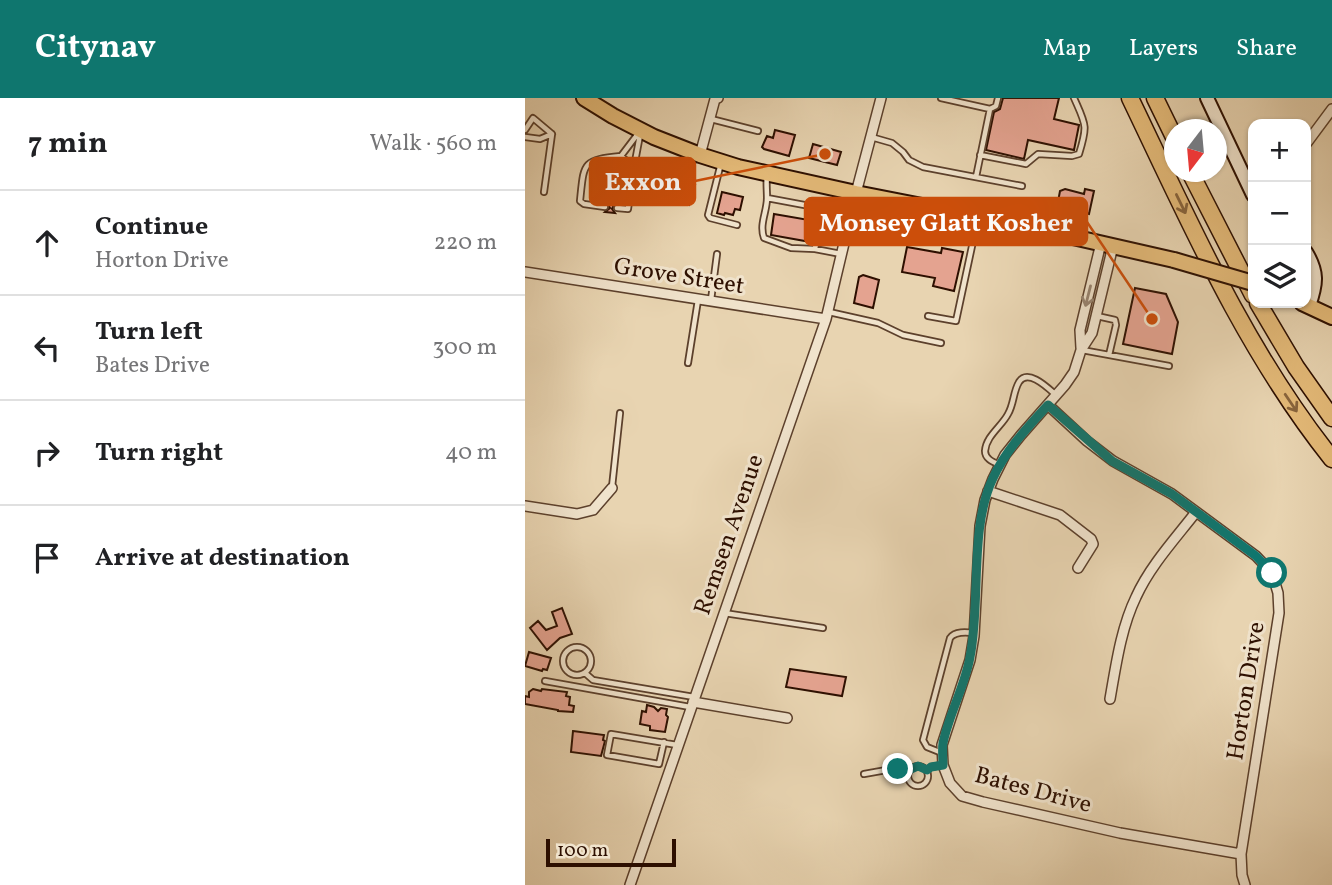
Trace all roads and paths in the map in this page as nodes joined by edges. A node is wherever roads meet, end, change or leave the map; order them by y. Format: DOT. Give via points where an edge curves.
graph roads {
  1 [pos="584,98"];
  2 [pos="715,98"];
  3 [pos="881,98"];
  4 [pos="940,98"];
  5 [pos="998,98"];
  6 [pos="1074,98"];
  7 [pos="1131,98"];
  8 [pos="1155,98"];
  9 [pos="1207,98"];
  10 [pos="989,109"];
  11 [pos="1332,109"];
  12 [pos="710,118"];
  13 [pos="1165,119"];
  14 [pos="525,130"];
  15 [pos="641,130"];
  16 [pos="758,131"];
  17 [pos="552,134"];
  18 [pos="525,137"];
  19 [pos="870,137"];
  20 [pos="1311,137"];
  21 [pos="981,155"];
  22 [pos="621,156"];
  23 [pos="700,156"];
  24 [pos="721,162"];
  25 [pos="634,167"];
  26 [pos="767,174"];
  27 [pos="976,177"];
  28 [pos="1195,182"];
  29 [pos="1248,184"];
  30 [pos="1022,186"];
  31 [pos="544,192"];
  32 [pos="856,193"];
  33 [pos="767,198"];
  34 [pos="605,206"];
  35 [pos="617,208"];
  36 [pos="978,218"];
  37 [pos="737,225"];
  38 [pos="1107,245"];
  39 [pos="815,249"];
  40 [pos="717,254"];
  41 [pos="841,254"];
  42 [pos="1311,261"];
  43 [pos="525,272"];
  44 [pos="1248,282"];
  45 [pos="1248,285"];
  46 [pos="1311,291"];
  47 [pos="698,299"];
  48 [pos="711,301"];
  49 [pos="1311,307"];
  50 [pos="1261,308"];
  51 [pos="827,315"];
  52 [pos="927,316"];
  53 [pos="1096,316"];
  54 [pos="1332,317"];
  55 [pos="940,343"];
  56 [pos="1081,350"];
  57 [pos="1109,355"];
  58 [pos="688,363"];
  59 [pos="1168,366"];
  60 [pos="1056,395"];
  61 [pos="1048,405"];
  62 [pos="620,413"];
  63 [pos="1332,418"];
  64 [pos="1332,458"];
  65 [pos="1000,465"];
  66 [pos="612,488"];
  67 [pos="988,491"];
  68 [pos="525,506"];
  69 [pos="1196,512"];
  70 [pos="1078,568"];
  71 [pos="724,613"];
  72 [pos="823,628"];
  73 [pos="974,633"];
  74 [pos="585,673"];
  75 [pos="545,681"];
  76 [pos="1110,699"];
  77 [pos="693,702"];
  78 [pos="787,718"];
  79 [pos="664,742"];
  80 [pos="678,745"];
  81 [pos="943,754"];
  82 [pos="943,765"];
  83 [pos="909,770"];
  84 [pos="927,770"];
  85 [pos="864,774"];
  86 [pos="1241,854"];
  87 [pos="630,885"];
  88 [pos="1245,885"];
  1 -- 15 [label="main road"];
  2 -- 12 [label="street"];
  3 -- 19 [label="street, Remsen Avenue"];
  4 -- 10 [label="lane"];
  5 -- 10 [label="lane" via="996,106"];
  6 -- 21 [label="lane" via="1086,132 1079,154 1038,154 1026,164"];
  7 -- 64 [label="highway, one-way" via="1235,312"];
  8 -- 13 [label="highway"];
  9 -- 29 [label="street"];
  10 -- 21 [label="lane"];
  11 -- 20 [label="street"];
  12 -- 16 [label="lane"];
  12 -- 23 [label="street"];
  14 -- 17 [label="lane" via="533,118"];
  15 -- 22 [label="lane"];
  15 -- 23 [label="main road"];
  15 -- 25 [label="lane"];
  17 -- 18 [label="lane" via="540,139"];
  17 -- 31 [label="lane"];
  19 -- 27 [label="lane" via="892,143 923,167"];
  19 -- 32 [label="street, Remsen Avenue"];
  21 -- 27 [label="lane"];
  22 -- 25 [label="lane"];
  22 -- 34 [label="lane" via="594,159 583,174 580,201"];
  23 -- 24 [label="main road"];
  24 -- 26 [label="main road"];
  24 -- 37 [label="lane" via="708,215"];
  25 -- 35 [label="lane" via="628,209"];
  26 -- 32 [label="main road"];
  26 -- 33 [label="lane"];
  27 -- 30 [label="lane"];
  28 -- 45 [label="highway"];
  32 -- 36 [label="main road"];
  32 -- 41 [label="street, Remsen Avenue"];
  33 -- 39 [label="lane" via="764,238"];
  33 -- 39 [label="lane" via="820,210"];
  36 -- 38 [label="main road"];
  36 -- 52 [label="lane" via="956,321"];
  38 -- 44 [label="main road, bridge"];
  38 -- 53 [label="street, Bates Drive"];
  38 -- 56 [label="street, Bates Drive, one-way" via="1080,330"];
  39 -- 41 [label="lane"];
  40 -- 48 [label="lane"];
  41 -- 51 [label="street, Remsen Avenue"];
  42 -- 46 [label="street" via="1316,281"];
  43 -- 47 [label="street, Grove Street"];
  47 -- 48 [label="street, Grove Street"];
  47 -- 58 [label="lane"];
  48 -- 51 [label="street, Grove Street"];
  49 -- 54 [label="main road"];
  50 -- 63 [label="highway"];
  51 -- 55 [label="lane" via="878,323 903,335"];
  51 -- 71 [label="street, Remsen Avenue"];
  53 -- 56 [label="street, Bates Drive"];
  53 -- 57 [label="lane" via="1115,320"];
  56 -- 57 [label="lane"];
  56 -- 60 [label="street, Bates Drive" via="1074,372"];
  57 -- 59 [label="lane"];
  60 -- 61 [label="street, Bates Drive"];
  60 -- 65 [label="lane" via="1044,384 1021,379 1009,413 985,448 988,459"];
  61 -- 65 [label="street, Bates Drive"];
  61 -- 69 [label="street, Horton Drive" via="1112,461"];
  62 -- 66 [label="lane"];
  65 -- 67 [label="street, Bates Drive"];
  66 -- 68 [label="street" via="593,510 577,514"];
  67 -- 70 [label="street" via="1060,515 1091,539 1093,544"];
  67 -- 73 [label="street, Bates Drive" via="980,526"];
  69 -- 76 [label="street" via="1136,597"];
  69 -- 86 [label="street, Horton Drive" via="1256,556 1272,573 1278,593 1279,613"];
  71 -- 72 [label="lane"];
  71 -- 77 [label="street, Remsen Avenue"];
  73 -- 81 [label="street, Bates Drive"];
  73 -- 81 [label="lane" via="950,638 923,740"];
  74 -- 74 [label="lane" via="576,675 564,667 568,649 577,646 589,652 592,662"];
  74 -- 77 [label="lane" via="593,680"];
  75 -- 77 [label="lane"];
  77 -- 78 [label="street"];
  77 -- 80 [label="street, Remsen Avenue"];
  79 -- 79 [label="lane" via="611,734 607,755 659,764"];
  79 -- 80 [label="lane"];
  80 -- 87 [label="street, Remsen Avenue"];
  81 -- 82 [label="street, Bates Drive"];
  82 -- 84 [label="lane"];
  82 -- 86 [label="street, Bates Drive" via="962,796 982,802"];
  83 -- 84 [label="lane" via="918,766"];
  83 -- 84 [label="lane" via="910,783 920,787 928,780"];
  83 -- 85 [label="lane"];
  86 -- 88 [label="street, Horton Drive"];
}
